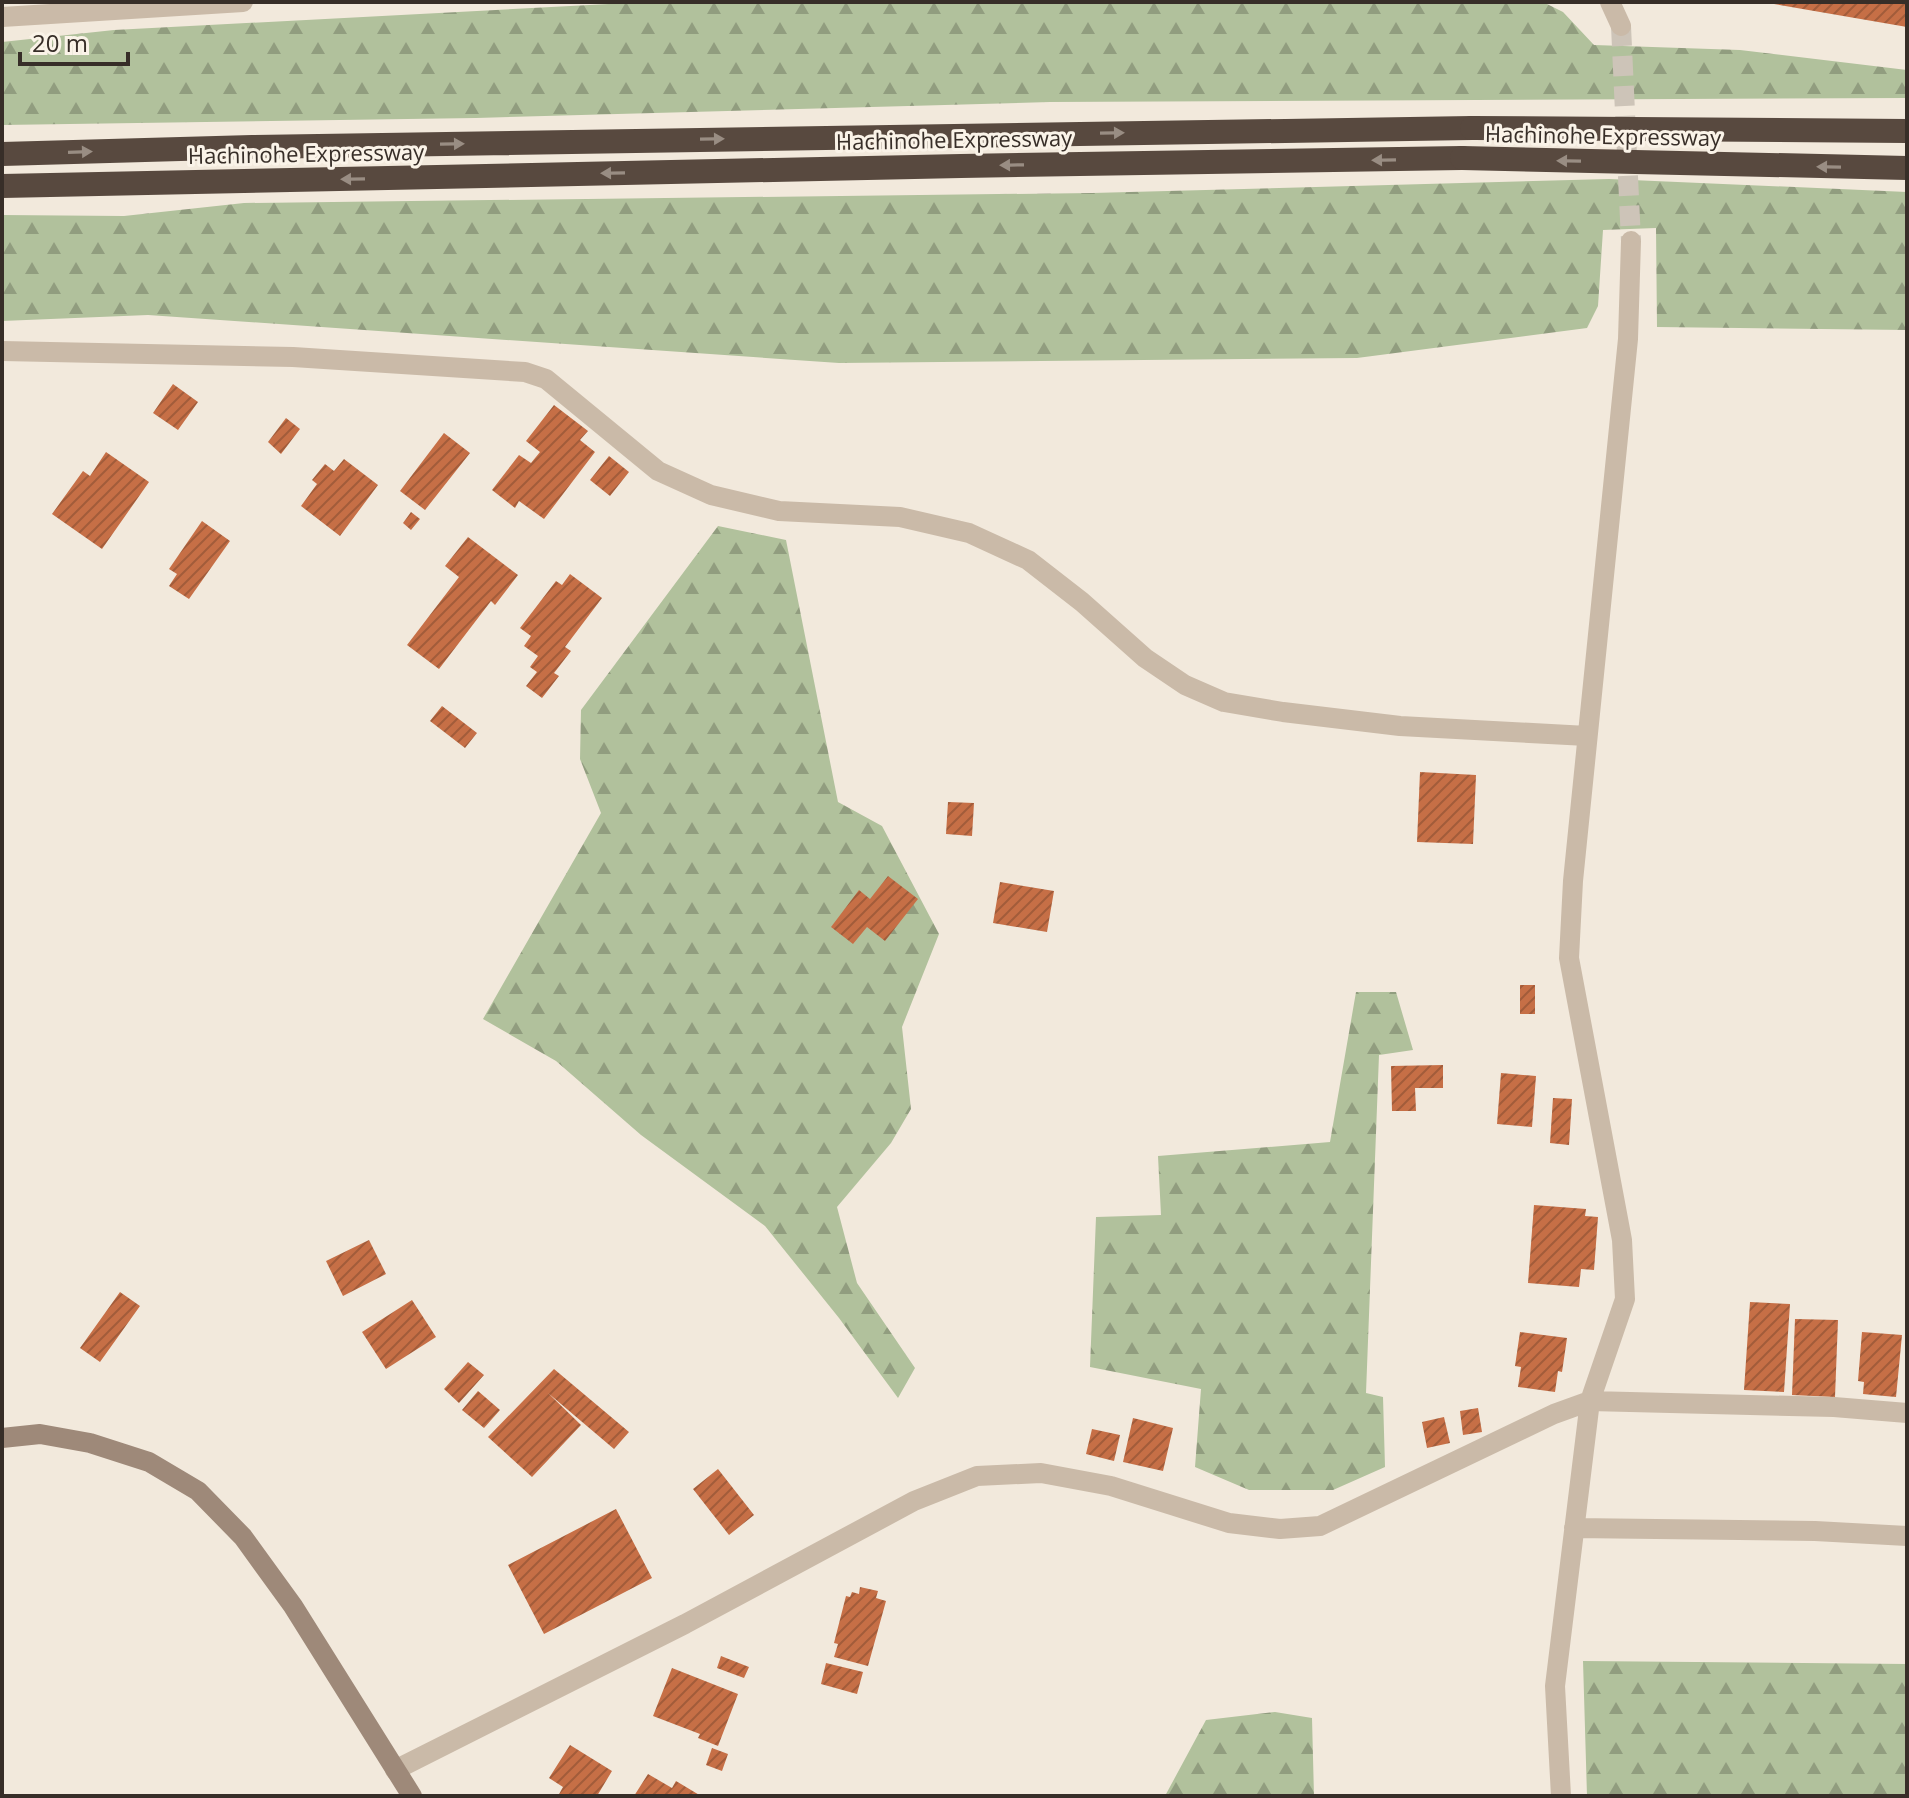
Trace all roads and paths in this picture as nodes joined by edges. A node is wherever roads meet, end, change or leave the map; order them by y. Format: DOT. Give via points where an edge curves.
graph roads {
  1 [pos="243,2"];
  2 [pos="1610,2"];
  3 [pos="2,17"];
  4 [pos="1621,26"];
  5 [pos="1907,131"];
  6 [pos="2,154"];
  7 [pos="1907,168"];
  8 [pos="2,186"];
  9 [pos="1631,241"];
  10 [pos="2,351"];
  11 [pos="1587,736"];
  12 [pos="1590,1401"];
  13 [pos="1907,1413"];
  14 [pos="2,1438"];
  15 [pos="1574,1528"];
  16 [pos="1907,1536"];
  17 [pos="395,1770"];
  18 [pos="412,1796"];
  19 [pos="1561,1796"];
  1 -- 3 [label="street"];
  2 -- 4 [label="street"];
  6 -- 5 [label="highway, Hachinohe Expressway, one-way, bridge" via="1472,128"];
  7 -- 8 [label="highway, Hachinohe Expressway, one-way, bridge" via="1462,158"];
  9 -- 11 [label="street" via="1628,339"];
  10 -- 11 [label="street" via="293,357 525,372 546,379 658,471 711,495 779,511 900,517 969,533 1028,560 1145,658 1185,685 1224,702 1400,726"];
  11 -- 12 [label="street" via="1569,958 1622,1240 1625,1299"];
  12 -- 13 [label="street"];
  12 -- 15 [label="street"];
  12 -- 17 [label="street" via="1320,1526 1280,1529 1229,1523 1111,1486 1041,1473 977,1476 914,1501"];
  14 -- 17 [label="street" via="40,1434 90,1443 149,1462 198,1491 243,1537 293,1606"];
  15 -- 16 [label="street"];
  15 -- 19 [label="street" via="1555,1686"];
  17 -- 18 [label="street"];
}
